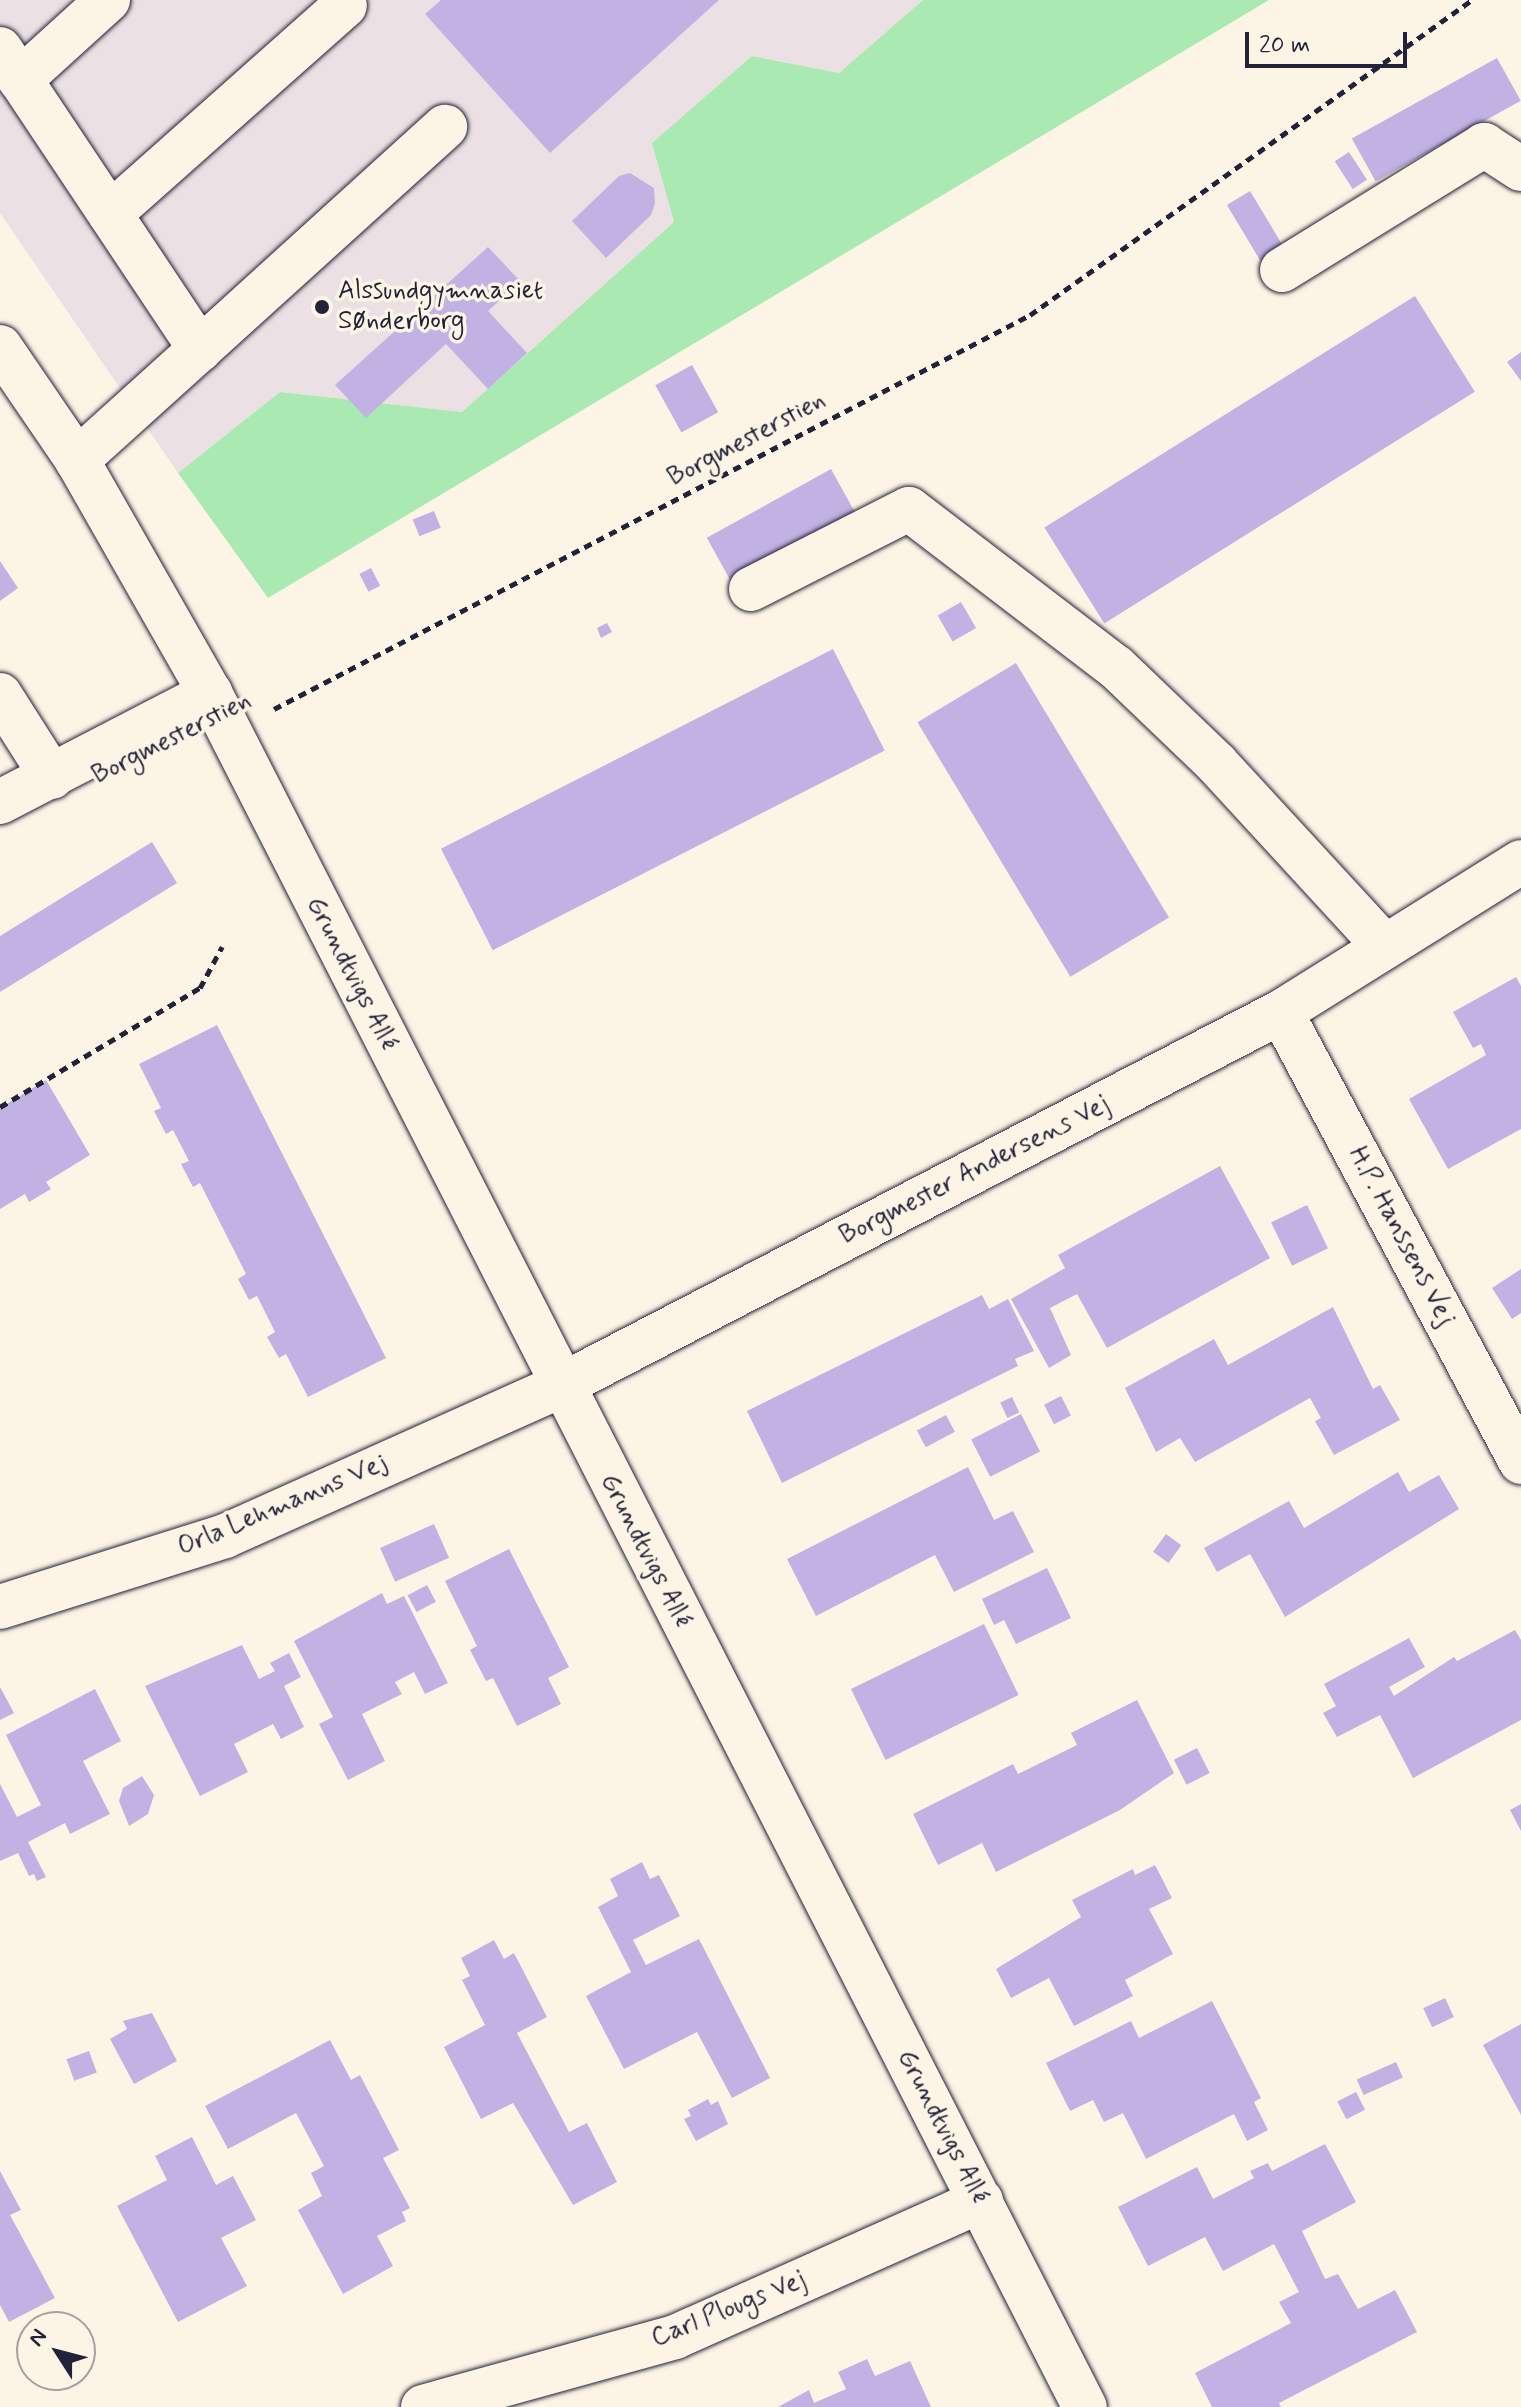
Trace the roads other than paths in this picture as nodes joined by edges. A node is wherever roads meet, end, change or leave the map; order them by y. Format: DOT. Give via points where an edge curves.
graph roads {
  1 [pos="108,0"];
  2 [pos="345,5"];
  3 [pos="10,64"];
  4 [pos="445,127"];
  5 [pos="1521,169"];
  6 [pos="110,214"];
  7 [pos="1282,270"];
  8 [pos="0,347"];
  9 [pos="200,349"];
  10 [pos="77,460"];
  11 [pos="751,589"];
  12 [pos="210,693"];
  13 [pos="0,695"];
  14 [pos="52,777"];
  15 [pos="0,802"];
  16 [pos="1521,862"];
  17 [pos="1385,947"];
  18 [pos="1281,1012"];
  19 [pos="560,1386"];
  20 [pos="1521,1462"];
  21 [pos="0,1607"];
  22 [pos="981,2201"];
  23 [pos="423,2407"];
  24 [pos="1085,2407"];
  1 -- 3 [label="street"];
  2 -- 6 [label="street"];
  3 -- 6 [label="street"];
  4 -- 9 [label="street"];
  5 -- 7 [label="street" via="1484,145"];
  6 -- 9 [label="street"];
  8 -- 10 [label="street, Grundtvigs Allé"];
  9 -- 10 [label="street"];
  10 -- 12 [label="street, Grundtvigs Allé"];
  11 -- 17 [label="street" via="909,509 1116,667 1217,764"];
  12 -- 14 [label="street"];
  12 -- 19 [label="street, Grundtvigs Allé"];
  13 -- 14 [label="street"];
  14 -- 15 [label="street"];
  16 -- 17 [label="street, Borgmester Andersens Vej"];
  17 -- 18 [label="street, Borgmester Andersens Vej"];
  18 -- 19 [label="street, Borgmester Andersens Vej"];
  18 -- 20 [label="street, H.P. Hanssens Vej"];
  19 -- 21 [label="street, Orla Lehmanns Vej" via="225,1536"];
  19 -- 22 [label="street, Grundtvigs Allé"];
  22 -- 23 [label="street, Carl Plougs Vej" via="675,2337"];
  22 -- 24 [label="street, Grundtvigs Allé"];
}
